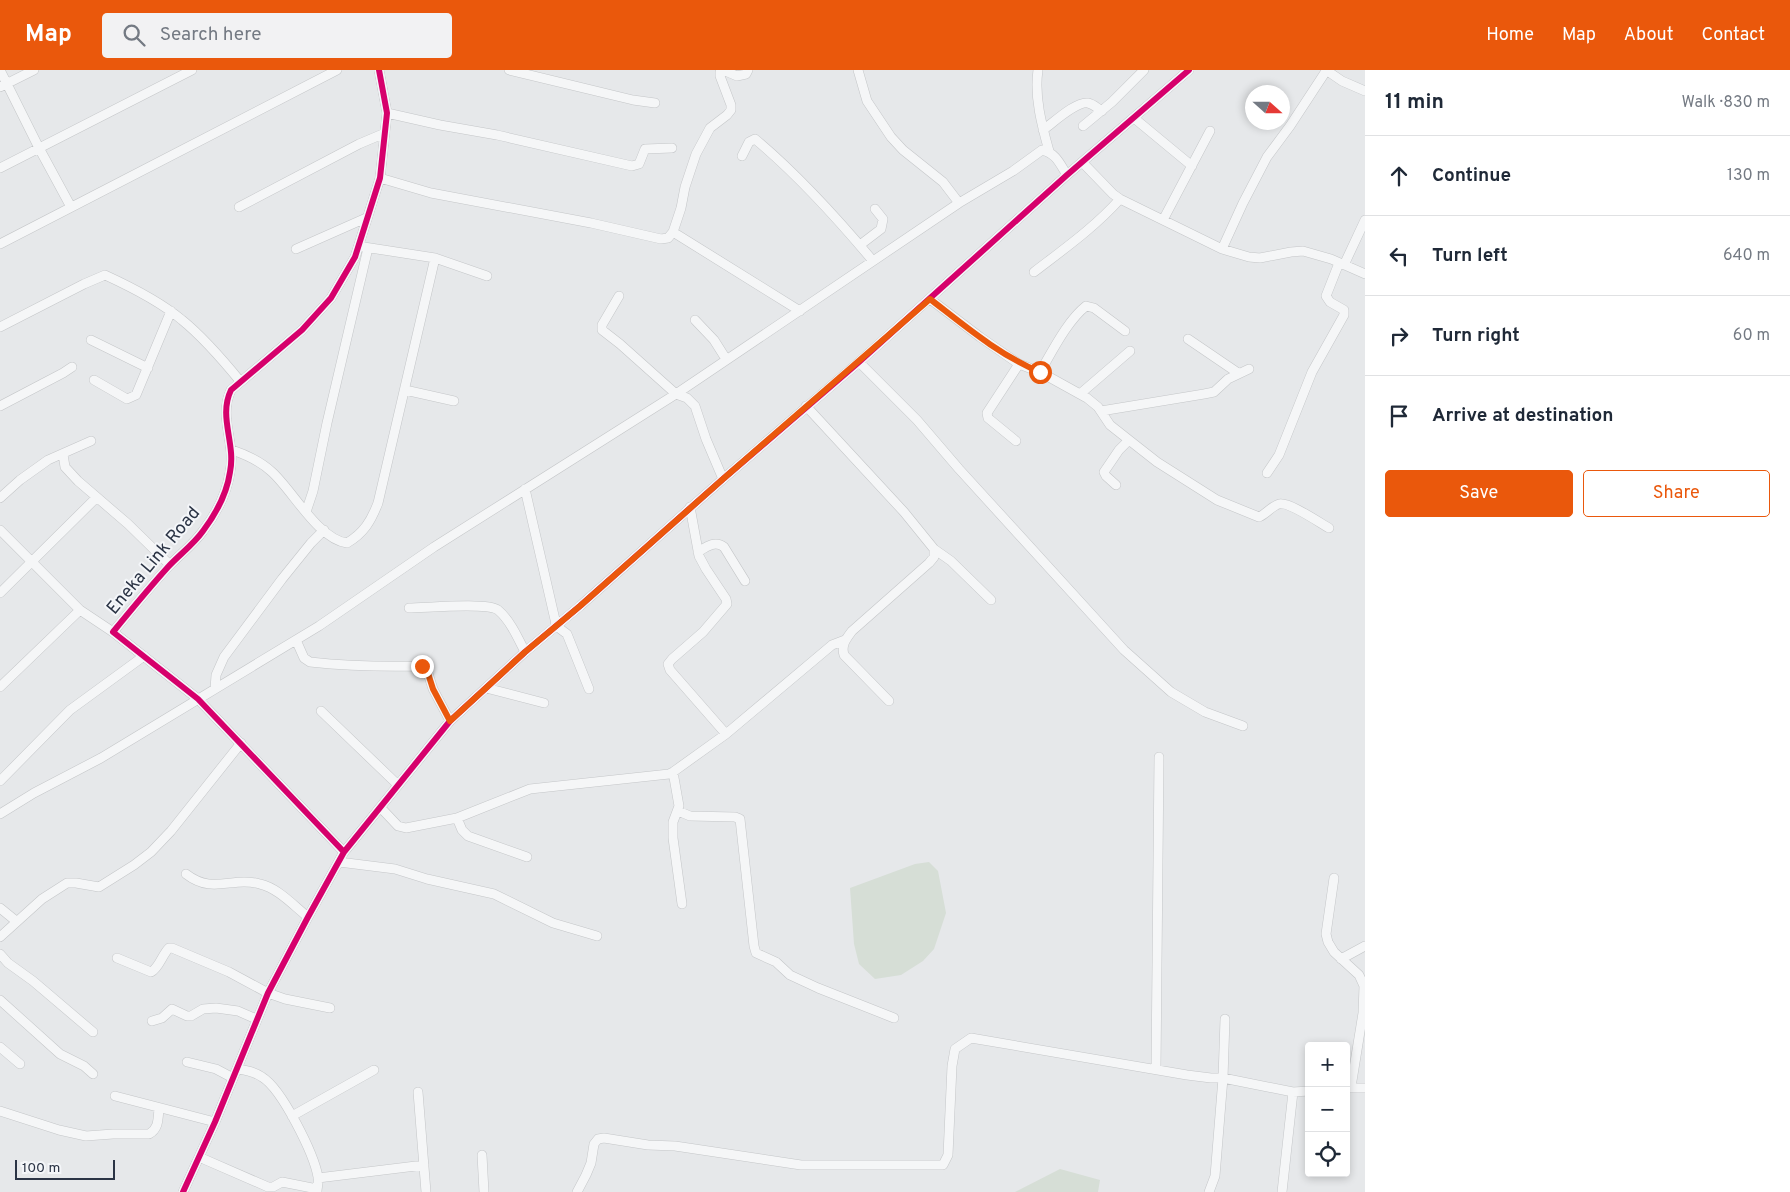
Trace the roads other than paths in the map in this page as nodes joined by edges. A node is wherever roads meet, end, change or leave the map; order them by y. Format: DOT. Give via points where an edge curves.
graph roads {
  1 [pos="0,70"];
  2 [pos="34,70"];
  3 [pos="192,70"];
  4 [pos="337,70"];
  5 [pos="379,70"];
  6 [pos="509,70"];
  7 [pos="722,70"];
  8 [pos="748,70"];
  9 [pos="858,70"];
  10 [pos="1038,70"];
  11 [pos="1144,70"];
  12 [pos="1189,70"];
  13 [pos="1326,70"];
  14 [pos="3,86"];
  15 [pos="1365,90"];
  16 [pos="655,103"];
  17 [pos="1102,111"];
  18 [pos="387,113"];
  19 [pos="1134,118"];
  20 [pos="1083,126"];
  21 [pos="1043,130"];
  22 [pos="1210,131"];
  23 [pos="385,133"];
  24 [pos="39,148"];
  25 [pos="672,148"];
  26 [pos="1049,151"];
  27 [pos="742,156"];
  28 [pos="1083,163"];
  29 [pos="1192,166"];
  30 [pos="0,168"];
  31 [pos="1067,175"];
  32 [pos="380,178"];
  33 [pos="1120,199"];
  34 [pos="959,203"];
  35 [pos="239,206"];
  36 [pos="71,207"];
  37 [pos="875,209"];
  38 [pos="366,218"];
  39 [pos="1163,220"];
  40 [pos="1365,220"];
  41 [pos="673,232"];
  42 [pos="0,244"];
  43 [pos="860,245"];
  44 [pos="364,247"];
  45 [pos="296,249"];
  46 [pos="1222,249"];
  47 [pos="435,258"];
  48 [pos="873,261"];
  49 [pos="1341,264"];
  50 [pos="1034,272"];
  51 [pos="1365,274"];
  52 [pos="487,276"];
  53 [pos="619,296"];
  54 [pos="930,299"];
  55 [pos="171,311"];
  56 [pos="800,311"];
  57 [pos="695,320"];
  58 [pos="0,327"];
  59 [pos="1125,330"];
  60 [pos="1188,339"];
  61 [pos="91,340"];
  62 [pos="1130,351"];
  63 [pos="726,359"];
  64 [pos="859,362"];
  65 [pos="1020,364"];
  66 [pos="72,367"];
  67 [pos="148,368"];
  68 [pos="1249,369"];
  69 [pos="1040,372"];
  70 [pos="1238,373"];
  71 [pos="94,380"];
  72 [pos="240,380"];
  73 [pos="405,390"];
  74 [pos="676,394"];
  75 [pos="1080,394"];
  76 [pos="454,402"];
  77 [pos="0,406"];
  78 [pos="806,406"];
  79 [pos="1101,410"];
  80 [pos="1129,440"];
  81 [pos="91,441"];
  82 [pos="1016,441"];
  83 [pos="232,450"];
  84 [pos="63,454"];
  85 [pos="1267,473"];
  86 [pos="723,479"];
  87 [pos="1116,485"];
  88 [pos="525,489"];
  89 [pos="0,498"];
  90 [pos="96,498"];
  91 [pos="690,508"];
  92 [pos="306,512"];
  93 [pos="1329,528"];
  94 [pos="0,530"];
  95 [pos="324,530"];
  96 [pos="934,550"];
  97 [pos="698,552"];
  98 [pos="33,562"];
  99 [pos="170,565"];
  100 [pos="745,581"];
  101 [pos="0,593"];
  102 [pos="991,600"];
  103 [pos="409,608"];
  104 [pos="80,610"];
  105 [pos="556,625"];
  106 [pos="113,632"];
  107 [pos="296,640"];
  108 [pos="845,640"];
  109 [pos="525,652"];
  110 [pos="144,656"];
  111 [pos="0,687"];
  112 [pos="486,688"];
  113 [pos="215,689"];
  114 [pos="588,689"];
  115 [pos="198,699"];
  116 [pos="889,700"];
  117 [pos="544,703"];
  118 [pos="322,711"];
  119 [pos="450,721"];
  120 [pos="1243,726"];
  121 [pos="726,734"];
  122 [pos="241,742"];
  123 [pos="1159,757"];
  124 [pos="673,772"];
  125 [pos="0,781"];
  126 [pos="398,784"];
  127 [pos="381,808"];
  128 [pos="678,810"];
  129 [pos="0,814"];
  130 [pos="457,818"];
  131 [pos="344,852"];
  132 [pos="527,857"];
  133 [pos="339,862"];
  134 [pos="186,874"];
  135 [pos="1334,878"];
  136 [pos="682,904"];
  137 [pos="0,908"];
  138 [pos="308,916"];
  139 [pos="16,921"];
  140 [pos="597,936"];
  141 [pos="0,937"];
  142 [pos="1365,946"];
  143 [pos="0,954"];
  144 [pos="117,958"];
  145 [pos="1341,959"];
  146 [pos="268,993"];
  147 [pos="0,1000"];
  148 [pos="330,1008"];
  149 [pos="1364,1013"];
  150 [pos="894,1018"];
  151 [pos="256,1019"];
  152 [pos="1225,1019"];
  153 [pos="152,1021"];
  154 [pos="93,1032"];
  155 [pos="0,1047"];
  156 [pos="187,1062"];
  157 [pos="20,1064"];
  158 [pos="237,1069"];
  159 [pos="374,1070"];
  160 [pos="1156,1070"];
  161 [pos="93,1074"];
  162 [pos="233,1078"];
  163 [pos="1223,1078"];
  164 [pos="1349,1087"];
  165 [pos="1350,1088"];
  166 [pos="1365,1088"];
  167 [pos="1305,1091"];
  168 [pos="418,1092"];
  169 [pos="1293,1092"];
  170 [pos="116,1096"];
  171 [pos="159,1108"];
  172 [pos="0,1111"];
  173 [pos="292,1116"];
  174 [pos="214,1122"];
  175 [pos="482,1155"];
  176 [pos="199,1157"];
  177 [pos="424,1165"];
  178 [pos="318,1178"];
  179 [pos="317,1190"];
  180 [pos="183,1192"];
  181 [pos="426,1192"];
  182 [pos="484,1192"];
  183 [pos="577,1192"];
  184 [pos="1209,1192"];
  185 [pos="1282,1192"];
  1 -- 14 [label="street"];
  2 -- 14 [label="street"];
  3 -- 24 [label="street"];
  4 -- 36 [label="street"];
  5 -- 18 [label="street, Eneka Link Road"];
  6 -- 16 [label="street"];
  7 -- 8 [label="street" via="740,76"];
  7 -- 41 [label="street" via="720,76 730,110 710,128 696,154"];
  9 -- 34 [label="street" via="867,100 891,137 943,182"];
  10 -- 21 [label="street" via="1037,92"];
  11 -- 17 [label="street"];
  12 -- 19 [label="street"];
  13 -- 15 [label="street"];
  13 -- 46 [label="street" via="1268,157"];
  14 -- 24 [label="street"];
  17 -- 20 [label="street"];
  17 -- 21 [label="street" via="1083,103"];
  18 -- 23 [label="street, Eneka Link Road"];
  18 -- 25 [label="street" via="632,166 639,164 645,149"];
  19 -- 28 [label="street"];
  19 -- 29 [label="street"];
  21 -- 26 [label="street"];
  22 -- 29 [label="street"];
  23 -- 32 [label="street, Eneka Link Road"];
  23 -- 35 [label="street"];
  24 -- 30 [label="street"];
  24 -- 36 [label="street"];
  26 -- 31 [label="street"];
  26 -- 34 [label="street" via="1042,150"];
  27 -- 43 [label="street" via="749,142 755,139 815,196"];
  28 -- 31 [label="street"];
  28 -- 33 [label="street"];
  29 -- 39 [label="street"];
  31 -- 54 [label="street"];
  32 -- 38 [label="street, Eneka Link Road"];
  32 -- 41 [label="street" via="431,193 662,239"];
  33 -- 39 [label="street"];
  33 -- 50 [label="street" via="1081,236"];
  34 -- 48 [label="street"];
  36 -- 42 [label="street"];
  37 -- 43 [label="street" via="883,219 881,229"];
  38 -- 44 [label="street, Eneka Link Road"];
  38 -- 45 [label="street"];
  39 -- 46 [label="street"];
  40 -- 49 [label="street"];
  41 -- 56 [label="street"];
  43 -- 48 [label="street"];
  44 -- 47 [label="street"];
  44 -- 72 [label="street, Eneka Link Road" via="331,298 302,330"];
  44 -- 92 [label="street"];
  46 -- 49 [label="street" via="1260,258 1303,251"];
  47 -- 52 [label="street"];
  47 -- 73 [label="street"];
  48 -- 56 [label="street"];
  49 -- 51 [label="street"];
  49 -- 85 [label="street" via="1326,296 1344,310 1344,314 1312,372 1279,454"];
  53 -- 74 [label="street" via="602,330"];
  54 -- 64 [label="street"];
  54 -- 65 [label="street"];
  55 -- 58 [label="street" via="105,275"];
  55 -- 67 [label="street"];
  55 -- 72 [label="street"];
  56 -- 63 [label="street"];
  57 -- 63 [label="street"];
  59 -- 69 [label="street" via="1086,306 1068,327"];
  60 -- 70 [label="street"];
  61 -- 67 [label="street"];
  62 -- 75 [label="street"];
  63 -- 74 [label="street"];
  64 -- 78 [label="street"];
  64 -- 120 [label="street" via="917,420 1124,650 1171,692 1205,712"];
  65 -- 69 [label="street"];
  65 -- 82 [label="street" via="987,412 988,418"];
  66 -- 77 [label="street"];
  67 -- 71 [label="street" via="136,395 127,399"];
  68 -- 70 [label="street"];
  69 -- 75 [label="street"];
  70 -- 79 [label="street" via="1214,392"];
  72 -- 83 [label="street, Eneka Link Road" via="226,399 225,412"];
  73 -- 76 [label="street"];
  73 -- 95 [label="street" via="378,503 371,519 364,530 347,543 339,542"];
  74 -- 86 [label="street" via="688,398 695,406"];
  74 -- 88 [label="street"];
  75 -- 79 [label="street"];
  78 -- 86 [label="street"];
  78 -- 96 [label="street" via="904,512"];
  79 -- 80 [label="street" via="1110,425"];
  80 -- 87 [label="street" via="1104,472"];
  80 -- 93 [label="street" via="1217,500 1248,514 1259,517 1282,503"];
  81 -- 84 [label="street"];
  83 -- 92 [label="street" via="249,456 275,474"];
  83 -- 99 [label="street, Eneka Link Road" via="230,473 219,506 203,532"];
  84 -- 89 [label="street" via="38,466"];
  84 -- 90 [label="street" via="65,467"];
  86 -- 91 [label="street"];
  88 -- 105 [label="street"];
  88 -- 107 [label="street"];
  90 -- 98 [label="street"];
  90 -- 99 [label="street"];
  91 -- 97 [label="street"];
  91 -- 105 [label="street"];
  92 -- 95 [label="street"];
  94 -- 98 [label="street"];
  95 -- 113 [label="street" via="311,542 224,657 216,674"];
  96 -- 102 [label="street"];
  96 -- 108 [label="street" via="934,557 929,563"];
  97 -- 100 [label="street" via="720,544"];
  97 -- 121 [label="street" via="727,604 703,632 668,664"];
  98 -- 101 [label="street"];
  98 -- 104 [label="street"];
  99 -- 106 [label="street, Eneka Link Road"];
  103 -- 109 [label="street" via="494,608 514,631"];
  104 -- 106 [label="street"];
  104 -- 111 [label="street"];
  105 -- 109 [label="street"];
  105 -- 114 [label="street" via="570,638"];
  106 -- 110 [label="street, Eneka Link Road"];
  107 -- 113 [label="street"];
  107 -- 119 [label="street" via="304,658 310,662 426,667 433,689"];
  108 -- 116 [label="street" via="844,655"];
  108 -- 121 [label="street" via="832,645"];
  109 -- 112 [label="street"];
  110 -- 115 [label="street, Eneka Link Road"];
  110 -- 125 [label="street" via="70,710"];
  112 -- 117 [label="street"];
  112 -- 119 [label="street"];
  113 -- 115 [label="street"];
  115 -- 122 [label="street, Eneka Link Road"];
  115 -- 129 [label="street"];
  118 -- 126 [label="street"];
  119 -- 126 [label="street"];
  121 -- 124 [label="street"];
  122 -- 131 [label="street, Eneka Link Road"];
  122 -- 139 [label="street" via="151,852 99,887 67,883"];
  123 -- 160 [label="street"];
  124 -- 128 [label="street"];
  124 -- 130 [label="street" via="530,789"];
  126 -- 127 [label="street"];
  127 -- 130 [label="street" via="402,828"];
  127 -- 131 [label="street"];
  128 -- 136 [label="street" via="673,822 673,838"];
  128 -- 150 [label="street" via="690,816 735,816 740,819 756,953 776,962 786,973"];
  130 -- 132 [label="street" via="468,836"];
  131 -- 133 [label="street"];
  133 -- 138 [label="street"];
  133 -- 140 [label="street" via="395,869 494,894 553,923"];
  134 -- 138 [label="street" via="205,884 258,883"];
  135 -- 145 [label="street" via="1326,934"];
  137 -- 139 [label="street"];
  138 -- 146 [label="street"];
  139 -- 141 [label="street"];
  142 -- 145 [label="street"];
  143 -- 154 [label="street"];
  144 -- 146 [label="street" via="151,972 164,953 172,948"];
  145 -- 149 [label="street" via="1359,975 1364,986"];
  146 -- 148 [label="street" via="285,1000"];
  146 -- 151 [label="street"];
  147 -- 161 [label="street" via="60,1054"];
  149 -- 164 [label="street"];
  151 -- 153 [label="street" via="238,1011 209,1008 191,1016 172,1009 162,1018"];
  151 -- 158 [label="street"];
  152 -- 163 [label="street"];
  155 -- 157 [label="street"];
  156 -- 162 [label="street" via="216,1069"];
  158 -- 162 [label="street"];
  158 -- 173 [label="street" via="264,1077"];
  159 -- 173 [label="street"];
  160 -- 163 [label="street"];
  160 -- 183 [label="street" via="971,1038 955,1050 948,1155 943,1164 801,1165 604,1138 594,1144 591,1163"];
  162 -- 174 [label="street"];
  163 -- 169 [label="street"];
  163 -- 184 [label="street" via="1214,1176"];
  165 -- 166 [label="street"];
  167 -- 169 [label="street"];
  168 -- 177 [label="street"];
  169 -- 185 [label="street"];
  170 -- 171 [label="street"];
  171 -- 172 [label="street" via="156,1126 149,1134 86,1136"];
  171 -- 174 [label="street"];
  173 -- 178 [label="street" via="312,1154"];
  174 -- 176 [label="street"];
  175 -- 182 [label="street"];
  176 -- 179 [label="street" via="268,1187 282,1182"];
  176 -- 180 [label="street"];
  177 -- 178 [label="street"];
  177 -- 181 [label="street"];
  178 -- 179 [label="street"];
}
